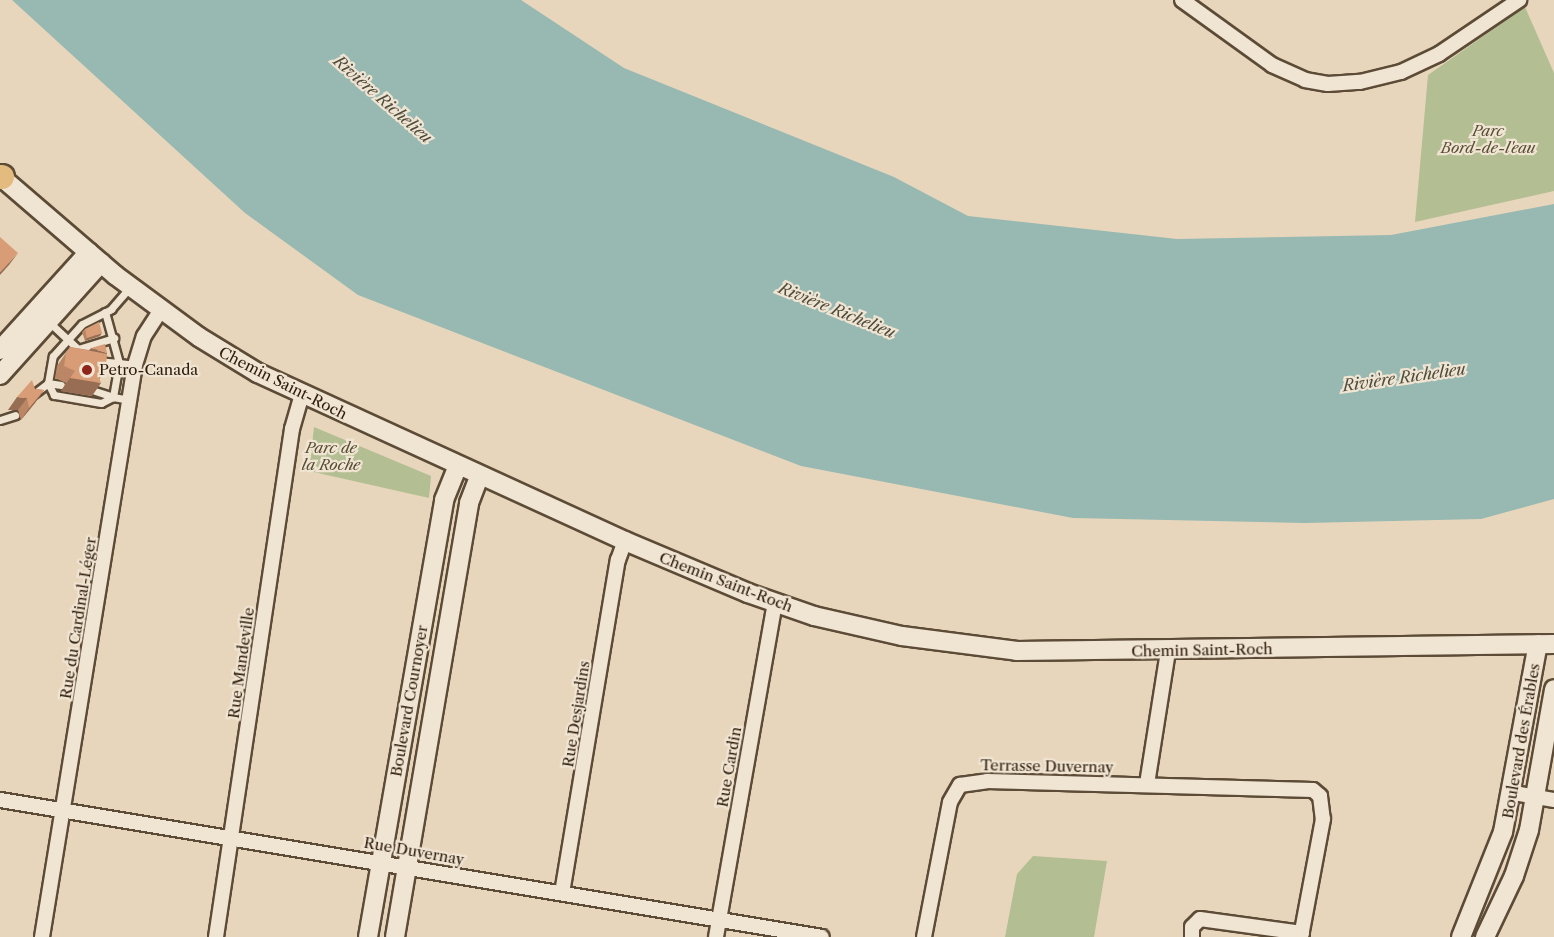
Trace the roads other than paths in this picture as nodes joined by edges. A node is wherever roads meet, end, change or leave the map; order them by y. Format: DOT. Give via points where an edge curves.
graph roads {
  1 [pos="1182,0"];
  2 [pos="1519,0"];
  3 [pos="1,177"];
  4 [pos="95,258"];
  5 [pos="130,286"];
  6 [pos="161,310"];
  7 [pos="105,312"];
  8 [pos="49,322"];
  9 [pos="114,338"];
  10 [pos="68,339"];
  11 [pos="0,350"];
  12 [pos="84,354"];
  13 [pos="119,363"];
  14 [pos="135,365"];
  15 [pos="0,375"];
  16 [pos="48,383"];
  17 [pos="61,385"];
  18 [pos="94,391"];
  19 [pos="302,395"];
  20 [pos="113,397"];
  21 [pos="30,398"];
  22 [pos="130,400"];
  23 [pos="15,415"];
  24 [pos="0,420"];
  25 [pos="457,467"];
  26 [pos="479,477"];
  27 [pos="625,541"];
  28 [pos="775,604"];
  29 [pos="1546,644"];
  30 [pos="1168,651"];
  31 [pos="1554,689"];
  32 [pos="1147,784"];
  33 [pos="1514,793"];
  34 [pos="1545,798"];
  35 [pos="0,800"];
  36 [pos="64,810"];
  37 [pos="233,837"];
  38 [pos="380,862"];
  39 [pos="407,866"];
  40 [pos="562,893"];
  41 [pos="719,920"];
  42 [pos="1302,935"];
  43 [pos="42,937"];
  44 [pos="216,937"];
  45 [pos="368,937"];
  46 [pos="395,937"];
  47 [pos="716,937"];
  48 [pos="822,937"];
  49 [pos="924,937"];
  50 [pos="1192,937"];
  51 [pos="1461,937"];
  52 [pos="1485,937"];
  1 -- 2 [label="street" via="1272,65 1305,80 1328,84 1360,82 1411,68 1439,54"];
  3 -- 4 [label="street, Chemin Saint-Roch"];
  4 -- 5 [label="street, Chemin Saint-Roch"];
  4 -- 8 [label="street"];
  4 -- 11 [label="street"];
  5 -- 6 [label="street, Chemin Saint-Roch"];
  5 -- 7 [label="lane"];
  6 -- 14 [label="street, Rue du Cardinal-Léger" via="144,336"];
  6 -- 19 [label="street, Chemin Saint-Roch" via="236,361"];
  7 -- 9 [label="lane"];
  7 -- 10 [label="lane" via="82,324"];
  8 -- 10 [label="lane"];
  8 -- 15 [label="street"];
  9 -- 12 [label="lane"];
  9 -- 13 [label="lane"];
  10 -- 12 [label="lane"];
  10 -- 16 [label="lane" via="53,356"];
  12 -- 13 [label="lane"];
  13 -- 14 [label="lane"];
  13 -- 20 [label="lane"];
  14 -- 22 [label="street, Rue du Cardinal-Léger"];
  16 -- 17 [label="lane"];
  16 -- 20 [label="lane" via="54,395 101,403"];
  16 -- 21 [label="lane"];
  18 -- 20 [label="lane"];
  19 -- 25 [label="street, Chemin Saint-Roch"];
  19 -- 37 [label="street, Rue Mandeville" via="292,429"];
  20 -- 22 [label="lane"];
  22 -- 36 [label="street, Rue du Cardinal-Léger"];
  23 -- 24 [label="lane"];
  25 -- 26 [label="street, Chemin Saint-Roch"];
  25 -- 38 [label="street, Boulevard Cournoyer" via="444,500"];
  26 -- 27 [label="street, Chemin Saint-Roch"];
  26 -- 39 [label="street, Boulevard Cournoyer" via="469,503"];
  27 -- 28 [label="street, Chemin Saint-Roch"];
  27 -- 40 [label="street, Rue Desjardins" via="618,560"];
  28 -- 30 [label="street, Chemin Saint-Roch" via="863,628 980,648 1069,653"];
  28 -- 41 [label="street, Rue Cardin"];
  29 -- 30 [label="street, Chemin Saint-Roch"];
  29 -- 33 [label="street, Boulevard des Érables"];
  30 -- 32 [label="street"];
  31 -- 34 [label="street, Boulevard des Érables"];
  32 -- 42 [label="street, Terrasse Duvernay" via="1300,787 1320,796 1323,819"];
  32 -- 49 [label="street, Terrasse Duvernay" via="977,781 960,785 950,802"];
  33 -- 34 [label="street"];
  33 -- 51 [label="street, Boulevard des Érables" via="1503,832"];
  34 -- 52 [label="street, Boulevard des Érables"];
  35 -- 36 [label="street, Rue Duvernay"];
  36 -- 37 [label="street, Rue Duvernay"];
  36 -- 43 [label="street, Rue du Cardinal-Léger"];
  37 -- 38 [label="street, Rue Duvernay"];
  37 -- 44 [label="street, Rue Mandeville"];
  38 -- 39 [label="street, Rue Duvernay"];
  38 -- 45 [label="street, Boulevard Cournoyer"];
  39 -- 40 [label="street, Rue Duvernay"];
  39 -- 46 [label="street, Boulevard Cournoyer"];
  40 -- 41 [label="street, Rue Duvernay"];
  41 -- 47 [label="street, Rue Cardin"];
  41 -- 48 [label="street, Rue Duvernay"];
  42 -- 50 [label="street, Terrasse Duvernay" via="1200,919 1192,927"];
}
